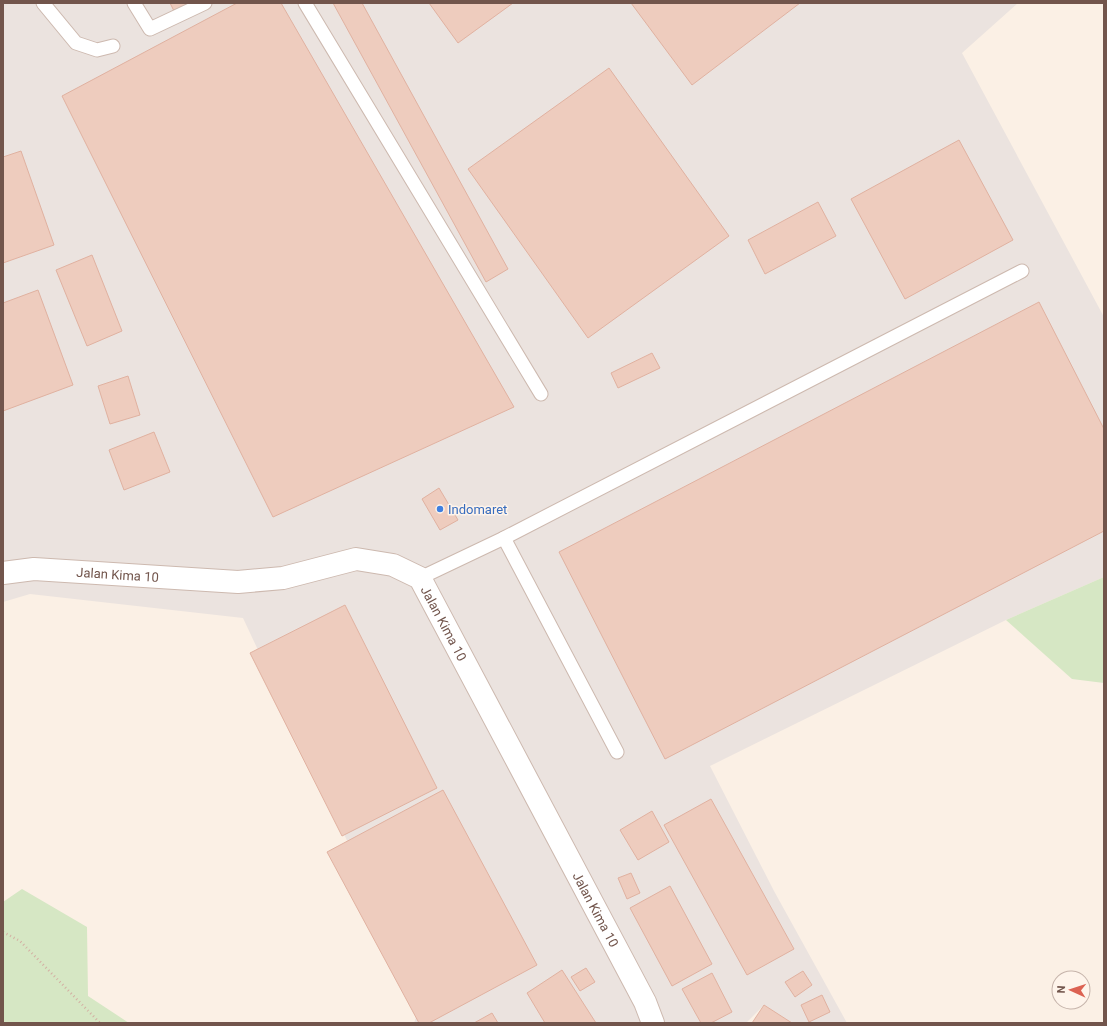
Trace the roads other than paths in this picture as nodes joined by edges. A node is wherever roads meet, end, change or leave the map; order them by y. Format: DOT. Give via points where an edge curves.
graph roads {
  1 [pos="43,3"];
  2 [pos="134,3"];
  3 [pos="205,3"];
  4 [pos="305,3"];
  5 [pos="113,46"];
  6 [pos="1022,271"];
  7 [pos="541,394"];
  8 [pos="504,538"];
  9 [pos="3,573"];
  10 [pos="420,578"];
  11 [pos="617,752"];
  12 [pos="653,1023"];
  1 -- 5 [label="lane" via="76,43 96,50"];
  2 -- 3 [label="lane" via="150,29"];
  4 -- 7 [label="lane"];
  6 -- 8 [label="lane"];
  8 -- 10 [label="lane"];
  8 -- 11 [label="lane"];
  9 -- 10 [label="street, Jalan Kima 10" via="34,569 238,582 283,578 356,559 393,565"];
  10 -- 12 [label="street, Jalan Kima 10" via="645,1002"];
}
